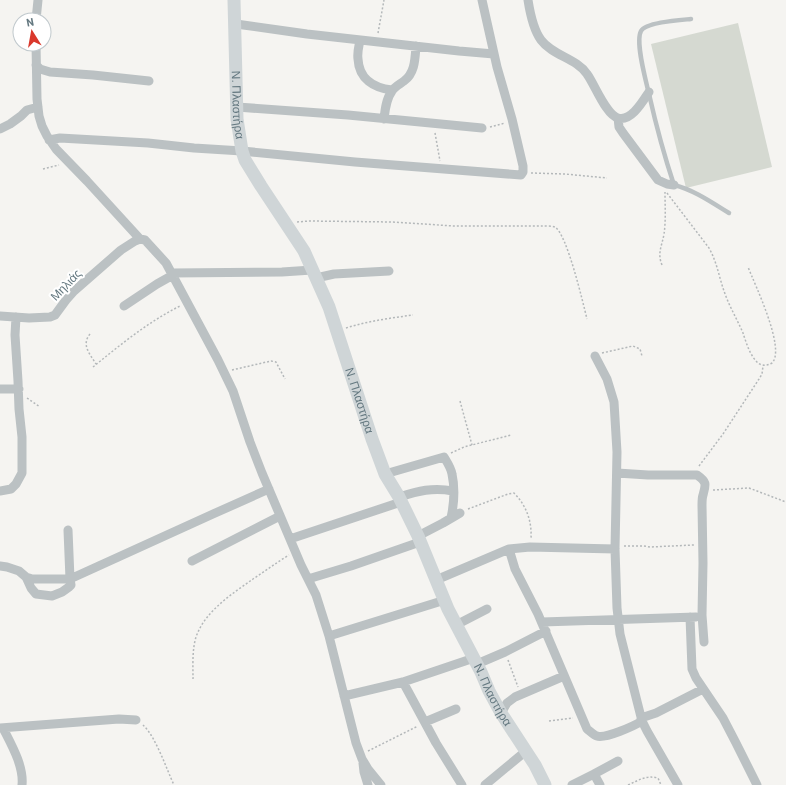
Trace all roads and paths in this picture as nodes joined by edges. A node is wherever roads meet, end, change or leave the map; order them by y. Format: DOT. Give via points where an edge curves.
graph roads {
  1 [pos="38,0"];
  2 [pos="234,0"];
  3 [pos="384,0"];
  4 [pos="482,0"];
  5 [pos="528,0"];
  6 [pos="37,12"];
  7 [pos="691,18"];
  8 [pos="236,24"];
  9 [pos="360,40"];
  10 [pos="376,41"];
  11 [pos="416,46"];
  12 [pos="36,52"];
  13 [pos="494,54"];
  14 [pos="36,65"];
  15 [pos="149,81"];
  16 [pos="392,90"];
  17 [pos="649,92"];
  18 [pos="38,107"];
  19 [pos="237,107"];
  20 [pos="618,118"];
  21 [pos="384,119"];
  22 [pos="513,122"];
  23 [pos="434,123"];
  24 [pos="482,128"];
  25 [pos="0,129"];
  26 [pos="49,140"];
  27 [pos="242,151"];
  28 [pos="70,164"];
  29 [pos="441,168"];
  30 [pos="43,169"];
  31 [pos="523,172"];
  32 [pos="607,178"];
  33 [pos="674,185"];
  34 [pos="729,213"];
  35 [pos="286,223"];
  36 [pos="140,239"];
  37 [pos="662,266"];
  38 [pos="748,268"];
  39 [pos="389,271"];
  40 [pos="172,274"];
  41 [pos="314,274"];
  42 [pos="188,302"];
  43 [pos="124,306"];
  44 [pos="413,315"];
  45 [pos="0,316"];
  46 [pos="16,317"];
  47 [pos="587,319"];
  48 [pos="336,331"];
  49 [pos="90,334"];
  50 [pos="595,356"];
  51 [pos="642,356"];
  52 [pos="96,364"];
  53 [pos="763,366"];
  54 [pos="93,367"];
  55 [pos="224,371"];
  56 [pos="284,379"];
  57 [pos="0,389"];
  58 [pos="19,389"];
  59 [pos="460,401"];
  60 [pos="40,407"];
  61 [pos="511,435"];
  62 [pos="472,445"];
  63 [pos="444,457"];
  64 [pos="617,473"];
  65 [pos="385,474"];
  66 [pos="694,475"];
  67 [pos="269,489"];
  68 [pos="706,489"];
  69 [pos="454,490"];
  70 [pos="0,491"];
  71 [pos="400,499"];
  72 [pos="786,502"];
  73 [pos="460,513"];
  74 [pos="280,516"];
  75 [pos="451,518"];
  76 [pos="68,530"];
  77 [pos="290,539"];
  78 [pos="419,539"];
  79 [pos="702,544"];
  80 [pos="530,547"];
  81 [pos="509,549"];
  82 [pos="615,549"];
  83 [pos="295,552"];
  84 [pos="192,561"];
  85 [pos="0,566"];
  86 [pos="26,577"];
  87 [pos="70,579"];
  88 [pos="308,579"];
  89 [pos="436,580"];
  90 [pos="444,600"];
  91 [pos="487,609"];
  92 [pos="702,615"];
  93 [pos="690,617"];
  94 [pos="618,619"];
  95 [pos="542,622"];
  96 [pos="456,625"];
  97 [pos="546,631"];
  98 [pos="329,636"];
  99 [pos="704,642"];
  100 [pos="505,652"];
  101 [pos="475,661"];
  102 [pos="564,676"];
  103 [pos="193,680"];
  104 [pos="403,682"];
  105 [pos="703,688"];
  106 [pos="522,694"];
  107 [pos="344,696"];
  108 [pos="456,709"];
  109 [pos="501,713"];
  110 [pos="583,717"];
  111 [pos="136,720"];
  112 [pos="642,720"];
  113 [pos="548,721"];
  114 [pos="425,722"];
  115 [pos="1,728"];
  116 [pos="526,750"];
  117 [pos="361,757"];
  118 [pos="618,761"];
  119 [pos="594,774"];
  120 [pos="22,785"];
  121 [pos="174,785"];
  122 [pos="368,785"];
  123 [pos="381,785"];
  124 [pos="462,785"];
  125 [pos="486,785"];
  126 [pos="546,785"];
  127 [pos="572,785"];
  128 [pos="600,785"];
  129 [pos="628,785"];
  130 [pos="661,785"];
  131 [pos="678,785"];
  132 [pos="757,785"];
  1 -- 6 [label="street"];
  2 -- 8 [label="street, Ν. Πλαστήρα"];
  3 -- 10 [label="path"];
  4 -- 13 [label="street"];
  5 -- 20 [label="street" via="536,32 542,41 576,63 586,73 607,108"];
  7 -- 17 [label="lane" via="652,24 641,31 639,40 642,65"];
  8 -- 9 [label="street"];
  8 -- 19 [label="street, Ν. Πλαστήρα"];
  9 -- 10 [label="street"];
  9 -- 16 [label="street" via="357,57 362,75 375,85"];
  10 -- 11 [label="street"];
  11 -- 13 [label="street"];
  11 -- 16 [label="street" via="411,74"];
  12 -- 14 [label="street"];
  13 -- 22 [label="street"];
  14 -- 15 [label="street" via="40,70 50,72"];
  14 -- 18 [label="street"];
  16 -- 21 [label="street"];
  17 -- 20 [label="street" via="629,116 624,119"];
  17 -- 33 [label="lane"];
  18 -- 25 [label="street" via="27,110"];
  18 -- 26 [label="street" via="42,126"];
  19 -- 21 [label="street"];
  19 -- 27 [label="street, Ν. Πλαστήρα"];
  20 -- 33 [label="street" via="619,127 658,180"];
  21 -- 23 [label="street"];
  22 -- 24 [label="path"];
  22 -- 31 [label="street"];
  23 -- 24 [label="street"];
  23 -- 29 [label="path"];
  26 -- 27 [label="street" via="60,138 148,143"];
  26 -- 28 [label="street"];
  27 -- 29 [label="street"];
  27 -- 35 [label="street, Ν. Πλαστήρα" via="245,160"];
  28 -- 30 [label="path"];
  28 -- 36 [label="street"];
  29 -- 31 [label="street" via="521,175"];
  31 -- 32 [label="path"];
  33 -- 34 [label="lane" via="698,194"];
  35 -- 41 [label="street, Ν. Πλαστήρα" via="304,251"];
  35 -- 47 [label="path" via="385,222 554,227 563,238"];
  36 -- 40 [label="street" via="145,240 160,255"];
  36 -- 46 [label="street, Μηλιάς" via="121,250 74,291 55,315 45,318"];
  37 -- 53 [label="path" via="659,253 664,234 666,191 714,256 724,292 749,350 755,360"];
  38 -- 53 [label="path" via="765,303 778,343 778,353 774,361"];
  39 -- 41 [label="street"];
  40 -- 41 [label="street"];
  40 -- 42 [label="street"];
  40 -- 43 [label="street"];
  41 -- 48 [label="street, Ν. Πλαστήρα" via="329,307"];
  42 -- 52 [label="path" via="142,329"];
  42 -- 55 [label="street"];
  44 -- 48 [label="path" via="380,319"];
  45 -- 46 [label="street, Μηλιάς"];
  46 -- 58 [label="street"];
  48 -- 65 [label="street, Ν. Πλαστήρα"];
  49 -- 52 [label="path" via="85,343"];
  50 -- 51 [label="path" via="633,346 640,350"];
  50 -- 64 [label="street" via="607,379 614,402"];
  52 -- 54 [label="path"];
  53 -- 66 [label="path" via="759,379"];
  55 -- 56 [label="path" via="271,361 276,362"];
  55 -- 67 [label="street"];
  57 -- 58 [label="street"];
  58 -- 60 [label="path"];
  58 -- 70 [label="street" via="22,473 16,484"];
  59 -- 62 [label="path"];
  61 -- 62 [label="path"];
  62 -- 63 [label="path"];
  63 -- 65 [label="street"];
  63 -- 69 [label="street" via="452,474"];
  64 -- 66 [label="street"];
  64 -- 82 [label="street"];
  65 -- 71 [label="street, Ν. Πλαστήρα"];
  66 -- 68 [label="street" via="702,478"];
  67 -- 74 [label="street"];
  67 -- 87 [label="street"];
  68 -- 72 [label="path" via="749,488"];
  68 -- 79 [label="street" via="702,496"];
  69 -- 71 [label="street" via="426,490"];
  69 -- 75 [label="street"];
  71 -- 77 [label="street"];
  71 -- 78 [label="street, Ν. Πλαστήρα"];
  73 -- 75 [label="street"];
  73 -- 80 [label="path" via="514,493 530,520"];
  74 -- 77 [label="street"];
  74 -- 84 [label="street"];
  75 -- 78 [label="street"];
  76 -- 87 [label="street"];
  77 -- 83 [label="street"];
  78 -- 88 [label="street" via="351,566"];
  78 -- 89 [label="street, Ν. Πλαστήρα"];
  79 -- 82 [label="path" via="623,546"];
  79 -- 92 [label="street"];
  80 -- 81 [label="street"];
  80 -- 82 [label="street"];
  81 -- 89 [label="street"];
  81 -- 95 [label="street"];
  82 -- 94 [label="street"];
  83 -- 88 [label="street"];
  83 -- 103 [label="path" via="237,590 204,621 196,637 193,653"];
  85 -- 86 [label="street" via="19,571"];
  86 -- 87 [label="street"];
  86 -- 87 [label="street" via="36,594 43,596 62,592 71,585"];
  88 -- 98 [label="street"];
  89 -- 90 [label="street, Ν. Πλαστήρα"];
  90 -- 96 [label="street, Ν. Πλαστήρα"];
  90 -- 98 [label="street"];
  91 -- 96 [label="street"];
  92 -- 93 [label="street"];
  92 -- 99 [label="street"];
  93 -- 94 [label="street"];
  93 -- 105 [label="street" via="692,669"];
  94 -- 95 [label="street"];
  94 -- 112 [label="street"];
  95 -- 97 [label="street"];
  96 -- 101 [label="street, Ν. Πλαστήρα"];
  97 -- 100 [label="street"];
  97 -- 102 [label="street"];
  98 -- 107 [label="street"];
  100 -- 101 [label="street"];
  100 -- 106 [label="path"];
  101 -- 104 [label="street"];
  101 -- 109 [label="street, Ν. Πλαστήρα"];
  102 -- 106 [label="street"];
  102 -- 110 [label="street"];
  104 -- 107 [label="street"];
  104 -- 114 [label="street"];
  105 -- 112 [label="street"];
  105 -- 132 [label="street" via="723,718"];
  106 -- 109 [label="street" via="507,703"];
  107 -- 117 [label="street"];
  108 -- 114 [label="street"];
  109 -- 116 [label="street, Ν. Πλαστήρα"];
  110 -- 112 [label="street" via="587,729 597,736 619,731"];
  110 -- 113 [label="path"];
  111 -- 115 [label="street" via="119,719"];
  111 -- 121 [label="path" via="147,728"];
  112 -- 131 [label="street"];
  114 -- 117 [label="path"];
  114 -- 124 [label="street"];
  115 -- 120 [label="street" via="15,751"];
  116 -- 125 [label="street"];
  116 -- 126 [label="street, Ν. Πλαστήρα"];
  117 -- 122 [label="street"];
  117 -- 123 [label="street"];
  118 -- 119 [label="street"];
  119 -- 127 [label="street"];
  119 -- 128 [label="street"];
  129 -- 130 [label="path" via="645,777 658,778"];
}
